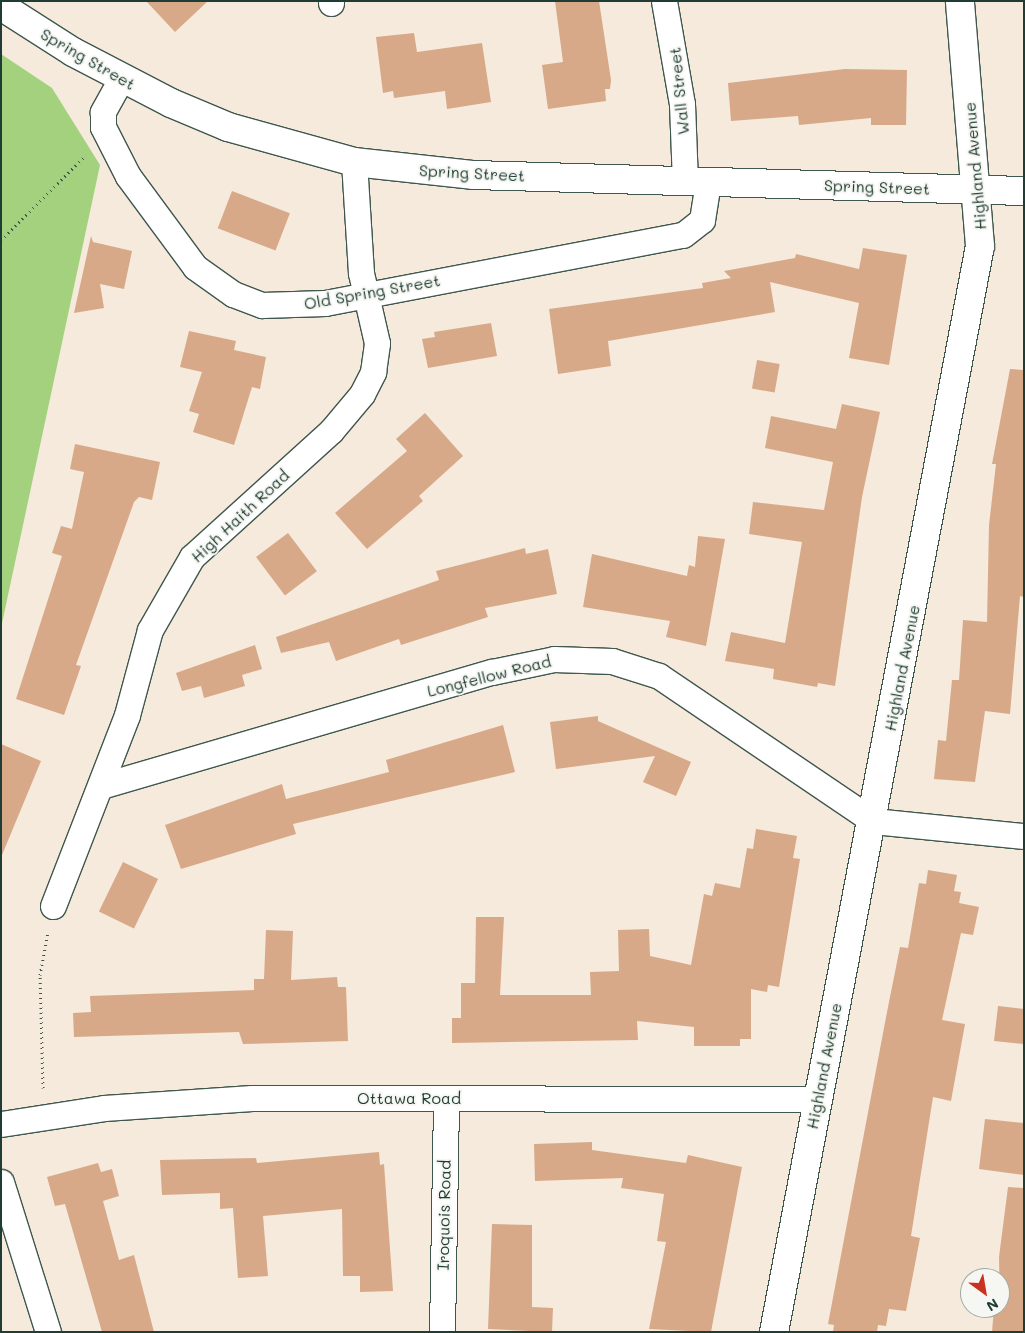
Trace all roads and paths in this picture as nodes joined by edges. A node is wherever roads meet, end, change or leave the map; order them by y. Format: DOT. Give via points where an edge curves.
graph roads {
  1 [pos="664,1"];
  2 [pos="960,1"];
  3 [pos="2,3"];
  4 [pos="121,79"];
  5 [pos="109,143"];
  6 [pos="354,162"];
  7 [pos="696,182"];
  8 [pos="979,190"];
  9 [pos="1024,190"];
  10 [pos="1,240"];
  11 [pos="365,295"];
  12 [pos="101,786"];
  13 [pos="873,820"];
  14 [pos="1024,836"];
  15 [pos="53,906"];
  16 [pos="446,1098"];
  17 [pos="818,1099"];
  18 [pos="44,1116"];
  19 [pos="1,1124"];
  20 [pos="1,1182"];
  21 [pos="48,1332"];
  22 [pos="442,1332"];
  23 [pos="774,1332"];
  1 -- 7 [label="street, Wall Street"];
  2 -- 8 [label="street, Highland Avenue"];
  3 -- 4 [label="street, Spring Street"];
  4 -- 5 [label="street, Old Spring Street" via="103,112"];
  4 -- 6 [label="street, Spring Street" via="228,127"];
  5 -- 10 [label="path" via="71,168"];
  5 -- 11 [label="street, Old Spring Street" via="168,234 195,267 219,285 244,299 271,306 326,303"];
  6 -- 7 [label="street, Spring Street" via="474,175"];
  6 -- 11 [label="street, High Haith Road"];
  7 -- 8 [label="street, Spring Street"];
  7 -- 11 [label="street, Old Spring Street" via="702,220 683,235"];
  8 -- 9 [label="street, Spring Street"];
  8 -- 13 [label="street, Highland Avenue" via="978,264"];
  11 -- 12 [label="street, High Haith Road" via="377,353 362,394 331,431 192,557 150,630"];
  12 -- 13 [label="street, Longfellow Road" via="492,672 554,659 612,662 659,676"];
  12 -- 15 [label="street, High Haith Road"];
  13 -- 14 [label="street, Longfellow Road"];
  13 -- 17 [label="street, Highland Avenue"];
  15 -- 18 [label="path" via="40,975"];
  16 -- 17 [label="street, Ottawa Road"];
  16 -- 18 [label="street, Ottawa Road" via="242,1099"];
  16 -- 22 [label="street, Iroquois Road"];
  17 -- 23 [label="street, Highland Avenue"];
  18 -- 19 [label="street, Ottawa Road"];
  20 -- 21 [label="street"];
}
